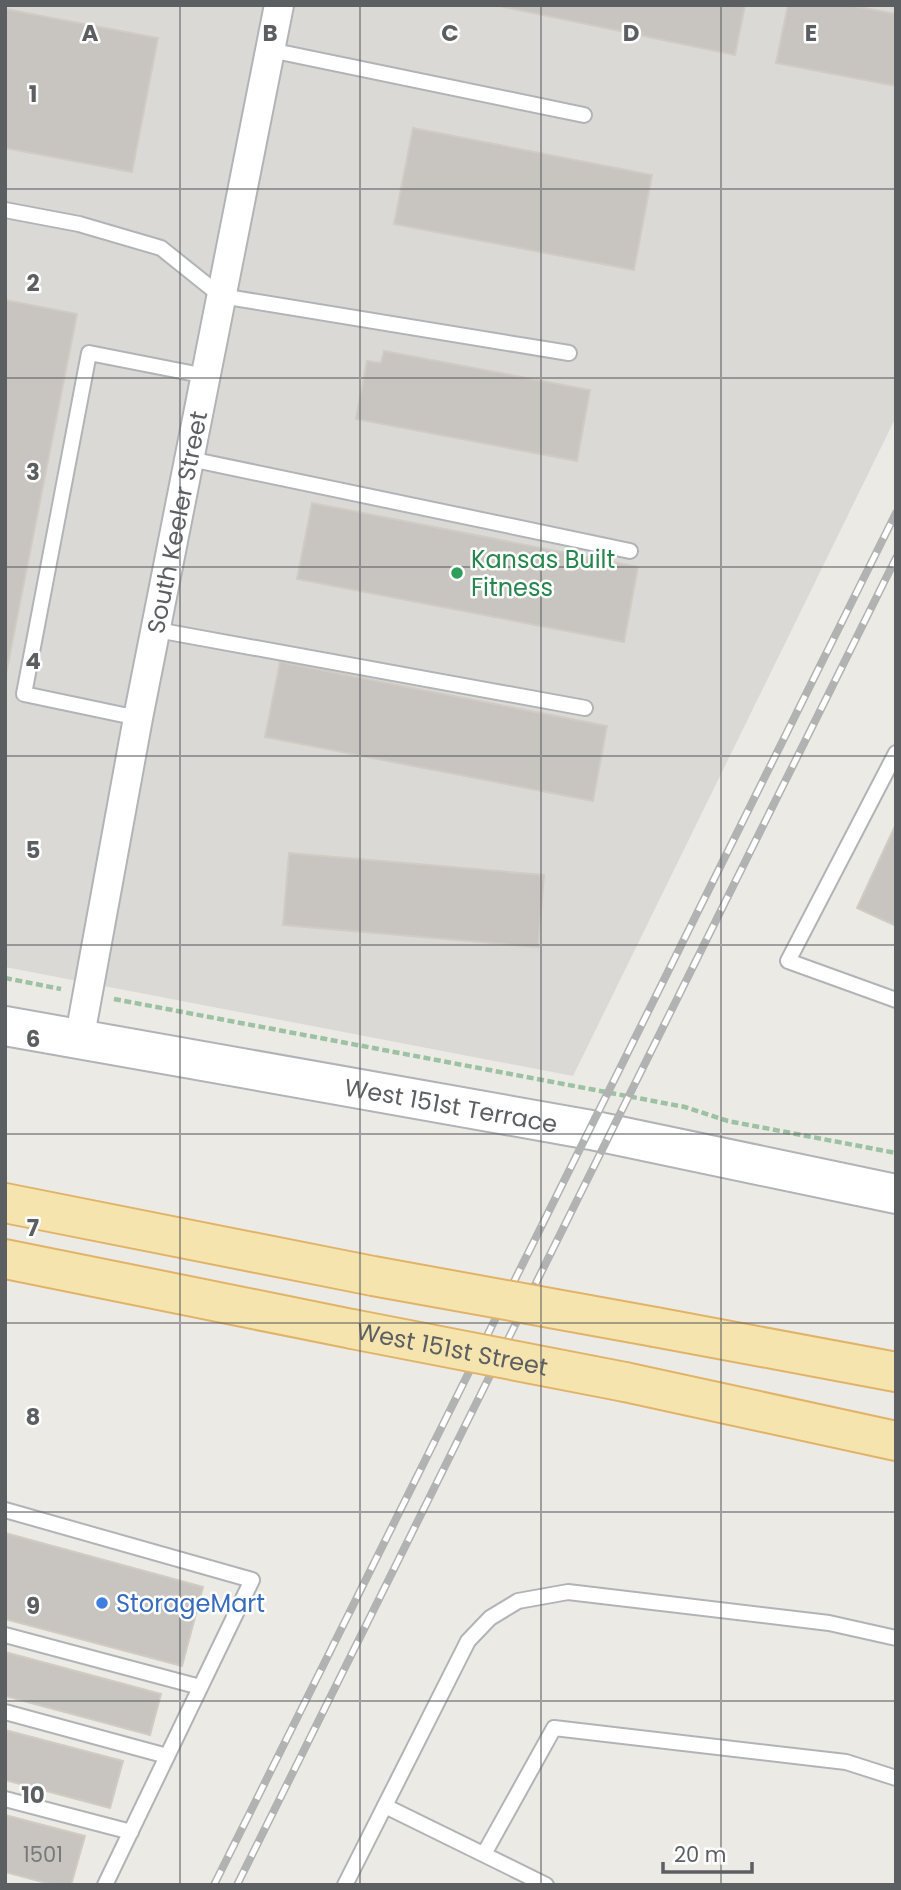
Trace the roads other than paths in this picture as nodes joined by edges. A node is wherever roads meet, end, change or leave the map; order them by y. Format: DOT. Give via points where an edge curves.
graph roads {
  1 [pos="279,5"];
  2 [pos="270,50"];
  3 [pos="584,115"];
  4 [pos="5,210"];
  5 [pos="221,296"];
  6 [pos="569,354"];
  7 [pos="206,376"];
  8 [pos="190,458"];
  9 [pos="630,551"];
  10 [pos="157,630"];
  11 [pos="585,708"];
  12 [pos="138,718"];
  13 [pos="896,753"];
  14 [pos="896,1000"];
  15 [pos="5,1026"];
  16 [pos="79,1041"];
  17 [pos="896,1194"];
  18 [pos="5,1203"];
  19 [pos="5,1259"];
  20 [pos="896,1372"];
  21 [pos="896,1441"];
  22 [pos="5,1510"];
  23 [pos="5,1635"];
  24 [pos="896,1638"];
  25 [pos="200,1687"];
  26 [pos="5,1712"];
  27 [pos="167,1756"];
  28 [pos="896,1778"];
  29 [pos="5,1799"];
  30 [pos="385,1806"];
  31 [pos="131,1832"];
  32 [pos="484,1854"];
  33 [pos="105,1885"];
  34 [pos="345,1885"];
  35 [pos="546,1885"];
  1 -- 2 [label="street, South Keeler Street"];
  2 -- 3 [label="lane"];
  2 -- 5 [label="street, South Keeler Street"];
  4 -- 5 [label="lane" via="79,224 161,248"];
  5 -- 6 [label="lane"];
  5 -- 7 [label="street, South Keeler Street"];
  7 -- 8 [label="street, South Keeler Street"];
  7 -- 12 [label="lane" via="89,353 23,694"];
  8 -- 9 [label="lane"];
  8 -- 10 [label="street, South Keeler Street"];
  10 -- 11 [label="lane"];
  10 -- 12 [label="street, South Keeler Street"];
  12 -- 16 [label="street, South Keeler Street"];
  13 -- 14 [label="lane" via="788,961"];
  15 -- 16 [label="street, West 151st Terrace"];
  16 -- 17 [label="street, West 151st Terrace" via="591,1130"];
  18 -- 20 [label="main road, bridge"];
  19 -- 21 [label="main road, West 151st Street, bridge" via="625,1382"];
  22 -- 25 [label="lane" via="252,1580"];
  23 -- 25 [label="lane"];
  24 -- 30 [label="lane" via="829,1623 568,1592 518,1601 490,1618 468,1641"];
  25 -- 27 [label="lane"];
  26 -- 27 [label="lane"];
  27 -- 31 [label="lane"];
  28 -- 32 [label="lane" via="836,1760 554,1728"];
  29 -- 31 [label="lane"];
  30 -- 32 [label="lane"];
  30 -- 34 [label="lane"];
  31 -- 33 [label="lane"];
  32 -- 35 [label="lane"];
}
